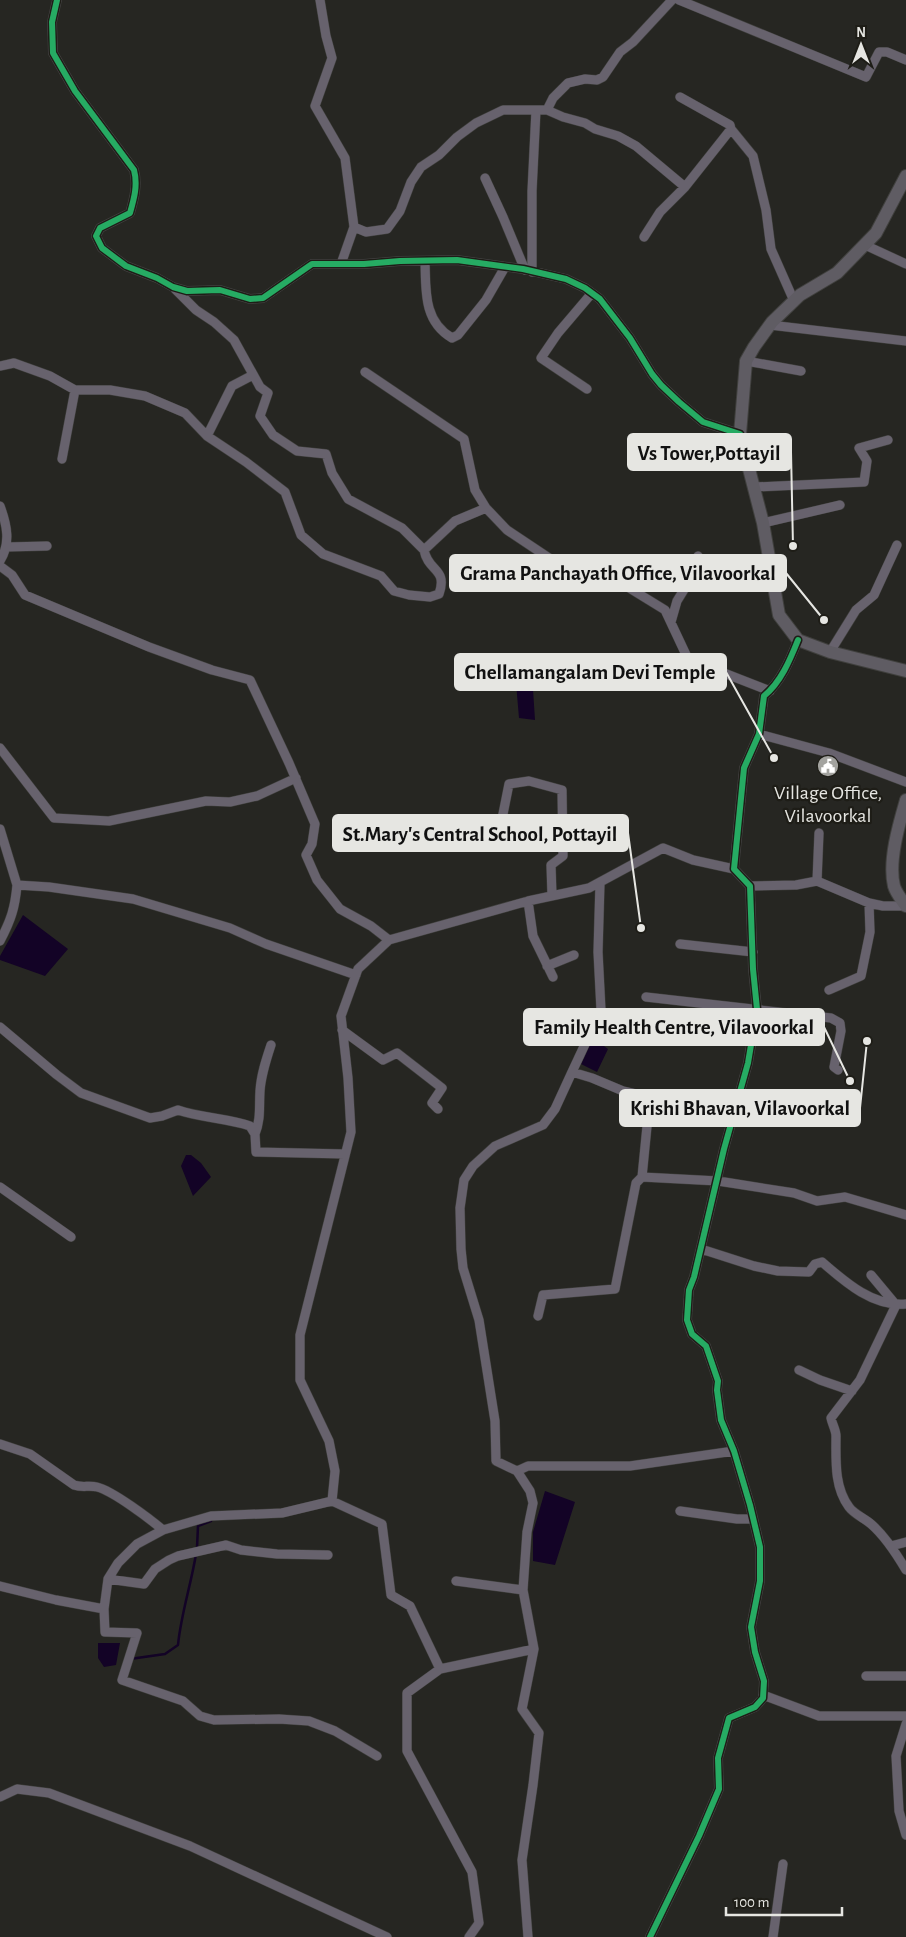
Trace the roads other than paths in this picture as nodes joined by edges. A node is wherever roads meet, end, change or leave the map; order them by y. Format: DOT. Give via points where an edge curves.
graph roads {
  1 [pos="57,0"];
  2 [pos="320,0"];
  3 [pos="672,0"];
  4 [pos="680,0"];
  5 [pos="906,60"];
  6 [pos="680,97"];
  7 [pos="536,110"];
  8 [pos="546,110"];
  9 [pos="731,129"];
  10 [pos="906,176"];
  11 [pos="485,178"];
  12 [pos="685,187"];
  13 [pos="354,228"];
  14 [pos="644,237"];
  15 [pos="865,245"];
  16 [pos="425,261"];
  17 [pos="341,264"];
  18 [pos="906,264"];
  19 [pos="505,267"];
  20 [pos="529,271"];
  21 [pos="173,287"];
  22 [pos="592,293"];
  23 [pos="794,301"];
  24 [pos="770,325"];
  25 [pos="906,341"];
  26 [pos="746,361"];
  27 [pos="0,366"];
  28 [pos="801,371"];
  29 [pos="364,372"];
  30 [pos="253,375"];
  31 [pos="587,389"];
  32 [pos="76,390"];
  33 [pos="740,434"];
  34 [pos="207,436"];
  35 [pos="888,440"];
  36 [pos="62,459"];
  37 [pos="754,488"];
  38 [pos="840,505"];
  39 [pos="0,506"];
  40 [pos="486,508"];
  41 [pos="763,522"];
  42 [pos="897,545"];
  43 [pos="47,546"];
  44 [pos="6,547"];
  45 [pos="424,550"];
  46 [pos="698,556"];
  47 [pos="0,561"];
  48 [pos="0,566"];
  49 [pos="706,573"];
  50 [pos="751,577"];
  51 [pos="671,622"];
  52 [pos="798,640"];
  53 [pos="830,652"];
  54 [pos="906,671"];
  55 [pos="770,691"];
  56 [pos="759,734"];
  57 [pos="0,748"];
  58 [pos="296,778"];
  59 [pos="906,782"];
  60 [pos="906,800"];
  61 [pos="501,824"];
  62 [pos="0,829"];
  63 [pos="819,833"];
  64 [pos="734,869"];
  65 [pos="817,880"];
  66 [pos="600,883"];
  67 [pos="17,885"];
  68 [pos="750,886"];
  69 [pos="552,896"];
  70 [pos="528,901"];
  71 [pos="869,903"];
  72 [pos="906,906"];
  73 [pos="390,940"];
  74 [pos="0,941"];
  75 [pos="680,944"];
  76 [pos="752,952"];
  77 [pos="574,955"];
  78 [pos="548,966"];
  79 [pos="356,975"];
  80 [pos="553,977"];
  81 [pos="829,990"];
  82 [pos="646,997"];
  83 [pos="757,1009"];
  84 [pos="0,1028"];
  85 [pos="342,1030"];
  86 [pos="271,1045"];
  87 [pos="838,1070"];
  88 [pos="572,1072"];
  89 [pos="650,1096"];
  90 [pos="438,1109"];
  91 [pos="732,1123"];
  92 [pos="254,1134"];
  93 [pos="345,1154"];
  94 [pos="642,1177"];
  95 [pos="718,1181"];
  96 [pos="0,1187"];
  97 [pos="906,1215"];
  98 [pos="71,1237"];
  99 [pos="701,1249"];
  100 [pos="871,1275"];
  101 [pos="906,1304"];
  102 [pos="896,1305"];
  103 [pos="538,1316"];
  104 [pos="800,1370"];
  105 [pos="852,1391"];
  106 [pos="0,1444"];
  107 [pos="734,1451"];
  108 [pos="517,1471"];
  109 [pos="332,1501"];
  110 [pos="680,1511"];
  111 [pos="753,1518"];
  112 [pos="163,1530"];
  113 [pos="906,1542"];
  114 [pos="891,1546"];
  115 [pos="328,1555"];
  116 [pos="906,1570"];
  117 [pos="108,1579"];
  118 [pos="456,1581"];
  119 [pos="0,1586"];
  120 [pos="523,1590"];
  121 [pos="104,1609"];
  122 [pos="534,1649"];
  123 [pos="440,1669"];
  124 [pos="866,1676"];
  125 [pos="906,1676"];
  126 [pos="763,1696"];
  127 [pos="906,1716"];
  128 [pos="906,1724"];
  129 [pos="378,1756"];
  130 [pos="0,1797"];
  131 [pos="906,1835"];
  132 [pos="783,1864"];
  133 [pos="386,1937"];
  134 [pos="469,1937"];
  135 [pos="528,1937"];
  136 [pos="650,1937"];
  137 [pos="774,1937"];
  1 -- 21 [label="street" via="52,22 53,53 75,91 136,177 130,213 100,228 96,236 102,248 126,266"];
  2 -- 13 [label="street" via="332,58 315,106 345,158"];
  3 -- 8 [label="street" via="620,52 603,77 568,83"];
  4 -- 5 [label="street" via="866,77 879,52"];
  6 -- 9 [label="street" via="730,125"];
  7 -- 8 [label="street"];
  7 -- 13 [label="street" via="502,110 476,123 421,167 411,182 400,211 387,229 366,232"];
  7 -- 20 [label="street"];
  8 -- 12 [label="street" via="618,136 636,146"];
  9 -- 12 [label="street"];
  9 -- 23 [label="street" via="753,156 766,210 771,249"];
  10 -- 15 [label="street" via="876,233"];
  11 -- 20 [label="street"];
  12 -- 14 [label="street" via="660,212"];
  13 -- 17 [label="street"];
  15 -- 18 [label="street"];
  15 -- 23 [label="street" via="837,273"];
  16 -- 17 [label="street"];
  16 -- 19 [label="street" via="457,260"];
  16 -- 19 [label="street" via="427,307 444,333 452,338 486,300"];
  17 -- 21 [label="street" via="312,264 263,298 250,299 220,290 187,291"];
  19 -- 20 [label="street"];
  20 -- 22 [label="street" via="566,279"];
  21 -- 30 [label="street" via="234,340"];
  22 -- 31 [label="street" via="541,358"];
  22 -- 33 [label="street" via="618,322 661,386 703,422"];
  23 -- 24 [label="street"];
  24 -- 25 [label="street"];
  24 -- 26 [label="street"];
  26 -- 28 [label="street"];
  26 -- 33 [label="street"];
  27 -- 32 [label="street" via="14,364 50,376"];
  29 -- 40 [label="street" via="464,439 475,490"];
  30 -- 34 [label="street" via="232,386"];
  30 -- 45 [label="street" via="268,393 260,416 273,435 297,451 326,454 332,473 348,499 402,528"];
  32 -- 34 [label="street" via="110,390 145,396 185,413"];
  32 -- 36 [label="street"];
  33 -- 37 [label="street"];
  34 -- 45 [label="street" via="285,492 301,535 323,554 381,576 394,591 430,597 439,594 443,583"];
  35 -- 37 [label="street" via="859,448 868,462 864,482"];
  37 -- 41 [label="street"];
  38 -- 41 [label="street"];
  39 -- 44 [label="street" via="6,524"];
  40 -- 45 [label="street" via="455,521"];
  40 -- 51 [label="street" via="507,530 570,572 626,586 665,610"];
  41 -- 52 [label="street" via="779,615"];
  42 -- 53 [label="street" via="874,595 856,610"];
  43 -- 44 [label="street"];
  44 -- 47 [label="street"];
  46 -- 49 [label="street"];
  48 -- 58 [label="street" via="12,575 25,594 150,647 250,680"];
  49 -- 50 [label="street" via="714,578"];
  49 -- 51 [label="street" via="690,580 677,601"];
  51 -- 55 [label="street" via="688,659"];
  52 -- 53 [label="street"];
  52 -- 55 [label="street" via="786,668"];
  53 -- 54 [label="street"];
  55 -- 56 [label="street" via="764,696"];
  56 -- 59 [label="street" via="829,753"];
  56 -- 64 [label="street" via="744,768"];
  57 -- 58 [label="street" via="54,818 109,821 198,803 230,802 257,796"];
  58 -- 73 [label="street" via="315,824 312,844 306,856 317,880 340,909"];
  60 -- 72 [label="street" via="892,867 895,887"];
  61 -- 69 [label="street" via="508,784 529,781 562,790 562,856 551,865"];
  62 -- 67 [label="street"];
  63 -- 65 [label="street"];
  64 -- 66 [label="street" via="693,860 663,848"];
  64 -- 68 [label="street"];
  65 -- 68 [label="street" via="796,885"];
  65 -- 71 [label="street"];
  66 -- 69 [label="street"];
  66 -- 88 [label="street" via="598,952 601,1010"];
  67 -- 74 [label="street" via="12,920"];
  67 -- 79 [label="street" via="133,898 230,928"];
  68 -- 76 [label="street"];
  69 -- 70 [label="street"];
  70 -- 73 [label="street"];
  70 -- 78 [label="street" via="533,936"];
  71 -- 72 [label="street"];
  71 -- 81 [label="street" via="870,932 861,976"];
  73 -- 79 [label="street" via="358,969"];
  75 -- 76 [label="street"];
  76 -- 83 [label="street"];
  77 -- 78 [label="street"];
  78 -- 80 [label="street"];
  79 -- 85 [label="street" via="341,1016"];
  82 -- 83 [label="street"];
  83 -- 87 [label="street" via="831,1018 840,1023 834,1067"];
  83 -- 91 [label="street" via="748,1063"];
  84 -- 92 [label="street" via="81,1093 150,1118 178,1110 194,1116 239,1122 250,1126"];
  85 -- 90 [label="street" via="383,1060 397,1053 442,1088 432,1103"];
  85 -- 93 [label="street" via="351,1132"];
  86 -- 92 [label="street" via="262,1070 260,1122"];
  88 -- 89 [label="street" via="624,1091"];
  88 -- 108 [label="street" via="555,1109 543,1125 495,1146 473,1166 464,1180 460,1208 461,1249 479,1320 495,1421 496,1460"];
  89 -- 91 [label="street"];
  89 -- 94 [label="street"];
  91 -- 95 [label="street"];
  92 -- 93 [label="street" via="256,1152"];
  93 -- 109 [label="street" via="300,1335 300,1380 329,1441 335,1471"];
  94 -- 95 [label="street"];
  94 -- 103 [label="street" via="636,1182 615,1289 543,1295"];
  95 -- 97 [label="street" via="794,1193 817,1201 845,1197"];
  95 -- 99 [label="street"];
  96 -- 98 [label="street"];
  99 -- 102 [label="street" via="778,1271 809,1272 815,1264 822,1262 862,1293"];
  99 -- 107 [label="street" via="689,1290 687,1320 692,1334 706,1346 713,1364 718,1381 721,1420"];
  100 -- 102 [label="street"];
  101 -- 102 [label="street"];
  102 -- 105 [label="street" via="873,1356"];
  104 -- 105 [label="street"];
  105 -- 114 [label="street" via="831,1418 836,1434 835,1455 840,1489 849,1508 872,1525"];
  106 -- 112 [label="street" via="30,1454 74,1485 82,1488 96,1486 107,1491"];
  107 -- 108 [label="street" via="630,1466 528,1466"];
  107 -- 111 [label="street"];
  108 -- 120 [label="street" via="530,1491 533,1504 527,1532"];
  109 -- 112 [label="street" via="282,1513 210,1516"];
  109 -- 123 [label="street" via="382,1524 391,1595 410,1606"];
  110 -- 111 [label="street" via="737,1519"];
  111 -- 126 [label="street" via="760,1547 760,1581 751,1627 764,1681"];
  112 -- 117 [label="street" via="137,1544 118,1563"];
  113 -- 114 [label="street"];
  114 -- 116 [label="street"];
  115 -- 117 [label="street" via="277,1554 226,1545 178,1556 155,1569 144,1584"];
  117 -- 121 [label="street"];
  118 -- 120 [label="street"];
  119 -- 121 [label="street"];
  120 -- 122 [label="street"];
  121 -- 129 [label="street" via="105,1632 137,1633 122,1680 183,1701 200,1716 214,1720 309,1722 334,1731"];
  122 -- 123 [label="street"];
  122 -- 135 [label="street" via="522,1710 539,1733 522,1860"];
  123 -- 134 [label="street" via="407,1693 407,1751 472,1872 479,1923"];
  124 -- 125 [label="street"];
  126 -- 127 [label="street" via="819,1716"];
  126 -- 136 [label="street" via="755,1707 729,1718 718,1758 719,1789"];
  128 -- 131 [label="street" via="896,1756 899,1811"];
  130 -- 133 [label="street" via="17,1789 49,1793 190,1846"];
  132 -- 137 [label="street"];
}
